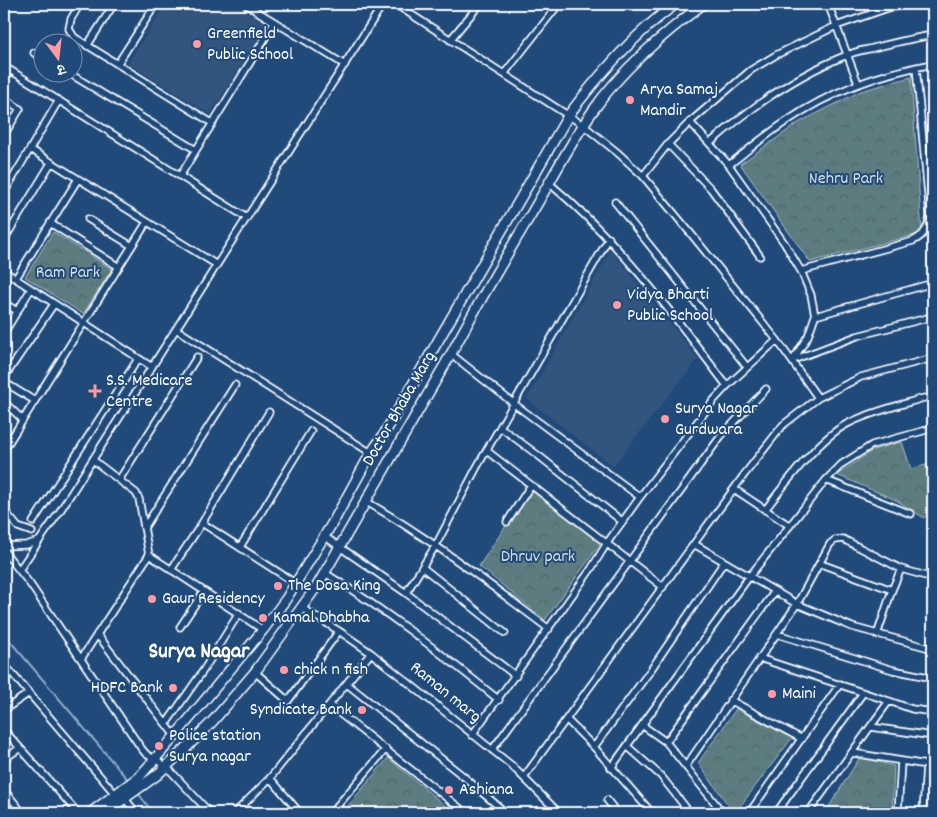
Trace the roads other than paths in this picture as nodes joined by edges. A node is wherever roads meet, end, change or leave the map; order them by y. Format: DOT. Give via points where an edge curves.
graph roads {
  1 [pos="80,4"];
  2 [pos="114,4"];
  3 [pos="156,4"];
  4 [pos="245,4"];
  5 [pos="384,4"];
  6 [pos="395,4"];
  7 [pos="480,4"];
  8 [pos="559,4"];
  9 [pos="676,4"];
  10 [pos="703,4"];
  11 [pos="828,4"];
  12 [pos="910,4"];
  13 [pos="275,22"];
  14 [pos="836,26"];
  15 [pos="933,35"];
  16 [pos="450,40"];
  17 [pos="87,46"];
  18 [pos="848,54"];
  19 [pos="118,63"];
  20 [pos="933,64"];
  21 [pos="345,65"];
  22 [pos="916,67"];
  23 [pos="504,74"];
  24 [pos="4,81"];
  25 [pos="82,81"];
  26 [pos="858,83"];
  27 [pos="4,98"];
  28 [pos="59,100"];
  29 [pos="568,116"];
  30 [pos="690,122"];
  31 [pos="212,123"];
  32 [pos="583,125"];
  33 [pos="4,135"];
  34 [pos="710,143"];
  35 [pos="668,144"];
  36 [pos="30,149"];
  37 [pos="196,150"];
  38 [pos="51,163"];
  39 [pos="729,165"];
  40 [pos="180,176"];
  41 [pos="642,176"];
  42 [pos="78,179"];
  43 [pos="549,183"];
  44 [pos="4,193"];
  45 [pos="615,202"];
  46 [pos="247,218"];
  47 [pos="88,219"];
  48 [pos="147,222"];
  49 [pos="50,224"];
  50 [pos="609,238"];
  51 [pos="4,240"];
  52 [pos="132,246"];
  53 [pos="760,256"];
  54 [pos="217,265"];
  55 [pos="119,267"];
  56 [pos="4,271"];
  57 [pos="801,271"];
  58 [pos="16,278"];
  59 [pos="926,286"];
  60 [pos="32,289"];
  61 [pos="4,303"];
  62 [pos="54,304"];
  63 [pos="17,311"];
  64 [pos="815,316"];
  65 [pos="931,317"];
  66 [pos="84,323"];
  67 [pos="176,329"];
  68 [pos="4,333"];
  69 [pos="778,340"];
  70 [pos="451,354"];
  71 [pos="197,357"];
  72 [pos="933,358"];
  73 [pos="138,359"];
  74 [pos="793,360"];
  75 [pos="747,367"];
  76 [pos="152,368"];
  77 [pos="4,378"];
  78 [pos="4,382"];
  79 [pos="234,385"];
  80 [pos="727,386"];
  81 [pos="766,389"];
  82 [pos="818,398"];
  83 [pos="924,398"];
  84 [pos="35,401"];
  85 [pos="4,402"];
  86 [pos="514,403"];
  87 [pos="269,412"];
  88 [pos="23,420"];
  89 [pos="500,427"];
  90 [pos="930,429"];
  91 [pos="311,431"];
  92 [pos="5,447"];
  93 [pos="487,451"];
  94 [pos="371,453"];
  95 [pos="93,460"];
  96 [pos="119,480"];
  97 [pos="826,480"];
  98 [pos="531,485"];
  99 [pos="734,489"];
  100 [pos="640,497"];
  101 [pos="365,501"];
  102 [pos="4,510"];
  103 [pos="765,510"];
  104 [pos="911,514"];
  105 [pos="33,522"];
  106 [pos="507,522"];
  107 [pos="623,522"];
  108 [pos="202,523"];
  109 [pos="790,526"];
  110 [pos="144,528"];
  111 [pos="32,532"];
  112 [pos="324,536"];
  113 [pos="39,540"];
  114 [pos="607,543"];
  115 [pos="694,544"];
  116 [pos="436,545"];
  117 [pos="4,546"];
  118 [pos="240,547"];
  119 [pos="339,547"];
  120 [pos="4,550"];
  121 [pos="149,556"];
  122 [pos="629,560"];
  123 [pos="724,562"];
  124 [pos="821,564"];
  125 [pos="422,567"];
  126 [pos="19,570"];
  127 [pos="171,570"];
  128 [pos="901,570"];
  129 [pos="324,573"];
  130 [pos="749,577"];
  131 [pos="933,578"];
  132 [pos="295,583"];
  133 [pos="663,587"];
  134 [pos="892,590"];
  135 [pos="204,591"];
  136 [pos="775,591"];
  137 [pos="406,593"];
  138 [pos="797,604"];
  139 [pos="302,608"];
  140 [pos="239,613"];
  141 [pos="180,627"];
  142 [pos="549,629"];
  143 [pos="263,630"];
  144 [pos="340,631"];
  145 [pos="505,633"];
  146 [pos="97,634"];
  147 [pos="777,634"];
  148 [pos="877,635"];
  149 [pos="933,650"];
  150 [pos="371,653"];
  151 [pos="759,658"];
  152 [pos="81,659"];
  153 [pos="4,664"];
  154 [pos="255,672"];
  155 [pos="516,676"];
  156 [pos="933,678"];
  157 [pos="347,684"];
  158 [pos="840,684"];
  159 [pos="29,693"];
  160 [pos="864,693"];
  161 [pos="498,700"];
  162 [pos="730,700"];
  163 [pos="888,701"];
  164 [pos="329,705"];
  165 [pos="4,710"];
  166 [pos="933,712"];
  167 [pos="567,720"];
  168 [pos="166,724"];
  169 [pos="642,725"];
  170 [pos="871,727"];
  171 [pos="4,730"];
  172 [pos="472,735"];
  173 [pos="175,736"];
  174 [pos="933,736"];
  175 [pos="802,739"];
  176 [pos="666,742"];
  177 [pos="627,746"];
  178 [pos="594,747"];
  179 [pos="20,748"];
  180 [pos="386,749"];
  181 [pos="492,750"];
  182 [pos="853,753"];
  183 [pos="4,759"];
  184 [pos="155,759"];
  185 [pos="900,761"];
  186 [pos="926,765"];
  187 [pos="166,766"];
  188 [pos="686,766"];
  189 [pos="933,766"];
  190 [pos="611,768"];
  191 [pos="524,777"];
  192 [pos="270,778"];
  193 [pos="142,780"];
  194 [pos="4,790"];
  195 [pos="123,795"];
  196 [pos="607,800"];
  197 [pos="20,812"];
  198 [pos="78,813"];
  199 [pos="90,813"];
  200 [pos="104,813"];
  201 [pos="136,813"];
  202 [pos="210,813"];
  203 [pos="236,813"];
  204 [pos="300,813"];
  205 [pos="331,813"];
  206 [pos="466,813"];
  207 [pos="506,813"];
  208 [pos="559,813"];
  209 [pos="617,813"];
  210 [pos="652,813"];
  211 [pos="690,813"];
  212 [pos="723,813"];
  213 [pos="749,813"];
  214 [pos="776,813"];
  215 [pos="808,813"];
  216 [pos="898,813"];
  217 [pos="923,813"];
  1 -- 17 [label="street" via="68,29"];
  2 -- 17 [label="street"];
  3 -- 19 [label="street"];
  4 -- 13 [label="street"];
  5 -- 21 [label="street"];
  6 -- 16 [label="street"];
  7 -- 16 [label="street"];
  8 -- 23 [label="street"];
  9 -- 29 [label="street, Doctor Bhaba Marg" via="612,62"];
  10 -- 32 [label="street, Doctor Bhaba Marg" via="632,65"];
  11 -- 14 [label="street"];
  12 -- 14 [label="street"];
  13 -- 21 [label="street"];
  13 -- 31 [label="street"];
  14 -- 18 [label="street"];
  14 -- 30 [label="street" via="751,70"];
  15 -- 18 [label="street"];
  16 -- 23 [label="street"];
  17 -- 19 [label="street"];
  18 -- 26 [label="street"];
  18 -- 34 [label="street" via="769,96"];
  19 -- 31 [label="street"];
  20 -- 22 [label="street"];
  21 -- 46 [label="street"];
  22 -- 26 [label="street"];
  22 -- 57 [label="street" via="930,216 926,231 913,241"];
  23 -- 29 [label="street"];
  24 -- 28 [label="street" via="10,70"];
  25 -- 37 [label="street"];
  26 -- 39 [label="street" via="788,120"];
  27 -- 33 [label="street" via="20,109"];
  28 -- 36 [label="street"];
  28 -- 40 [label="street"];
  29 -- 32 [label="street"];
  29 -- 94 [label="street, Doctor Bhaba Marg"];
  30 -- 34 [label="street"];
  30 -- 35 [label="street"];
  31 -- 37 [label="street"];
  32 -- 41 [label="street"];
  32 -- 43 [label="street, Doctor Bhaba Marg"];
  34 -- 39 [label="street"];
  35 -- 41 [label="street"];
  35 -- 53 [label="street" via="711,189"];
  36 -- 38 [label="street"];
  36 -- 44 [label="street"];
  37 -- 40 [label="street"];
  38 -- 42 [label="street"];
  38 -- 51 [label="street"];
  39 -- 57 [label="street"];
  40 -- 46 [label="street"];
  41 -- 69 [label="street"];
  42 -- 48 [label="street"];
  42 -- 49 [label="street"];
  43 -- 50 [label="street"];
  43 -- 70 [label="street, Doctor Bhaba Marg"];
  45 -- 75 [label="street"];
  46 -- 54 [label="street"];
  47 -- 52 [label="street"];
  48 -- 52 [label="street"];
  48 -- 54 [label="street"];
  49 -- 55 [label="street"];
  49 -- 58 [label="street"];
  50 -- 80 [label="street"];
  50 -- 86 [label="street"];
  52 -- 55 [label="street"];
  54 -- 67 [label="street"];
  55 -- 66 [label="street"];
  56 -- 58 [label="street"];
  57 -- 64 [label="street"];
  58 -- 60 [label="street"];
  59 -- 64 [label="street"];
  60 -- 62 [label="street"];
  60 -- 63 [label="street"];
  61 -- 63 [label="street"];
  62 -- 66 [label="street"];
  62 -- 77 [label="street"];
  63 -- 68 [label="street"];
  64 -- 74 [label="street" via="808,336"];
  65 -- 74 [label="street" via="857,336"];
  66 -- 73 [label="street"];
  66 -- 84 [label="street"];
  67 -- 76 [label="street"];
  67 -- 94 [label="street"];
  69 -- 74 [label="street"];
  69 -- 75 [label="street"];
  70 -- 86 [label="street"];
  70 -- 101 [label="street, Doctor Bhaba Marg"];
  71 -- 96 [label="street"];
  72 -- 82 [label="street" via="861,377"];
  73 -- 76 [label="street"];
  73 -- 105 [label="street"];
  74 -- 82 [label="street"];
  75 -- 80 [label="street"];
  76 -- 95 [label="street"];
  78 -- 84 [label="street"];
  79 -- 110 [label="street"];
  80 -- 100 [label="street"];
  81 -- 122 [label="street" via="721,436"];
  82 -- 99 [label="street" via="783,425"];
  83 -- 103 [label="street" via="850,422 835,431"];
  84 -- 88 [label="street"];
  85 -- 88 [label="street"];
  86 -- 89 [label="street"];
  86 -- 100 [label="street"];
  87 -- 108 [label="street"];
  88 -- 92 [label="street"];
  89 -- 93 [label="street"];
  89 -- 107 [label="street"];
  90 -- 97 [label="street" via="872,445 842,464"];
  91 -- 118 [label="street"];
  93 -- 98 [label="street"];
  93 -- 116 [label="street"];
  94 -- 112 [label="street, Doctor Bhaba Marg"];
  95 -- 96 [label="street"];
  95 -- 113 [label="street"];
  96 -- 110 [label="street" via="138,496"];
  97 -- 104 [label="street"];
  97 -- 109 [label="street"];
  98 -- 106 [label="street"];
  98 -- 114 [label="street"];
  99 -- 103 [label="street"];
  99 -- 115 [label="street"];
  100 -- 107 [label="street"];
  101 -- 116 [label="street"];
  101 -- 119 [label="street, Doctor Bhaba Marg"];
  102 -- 111 [label="street" via="18,527"];
  103 -- 109 [label="street"];
  107 -- 114 [label="street"];
  108 -- 118 [label="street"];
  108 -- 127 [label="street"];
  109 -- 130 [label="street"];
  110 -- 121 [label="street"];
  112 -- 119 [label="street"];
  112 -- 132 [label="street, Doctor Bhaba Marg"];
  113 -- 117 [label="street" via="26,545"];
  113 -- 126 [label="street"];
  114 -- 122 [label="street"];
  114 -- 142 [label="street"];
  115 -- 123 [label="street"];
  115 -- 133 [label="street"];
  116 -- 125 [label="street"];
  116 -- 142 [label="street"];
  118 -- 132 [label="street"];
  119 -- 129 [label="street, Doctor Bhaba Marg"];
  119 -- 137 [label="street"];
  120 -- 126 [label="street"];
  121 -- 127 [label="street"];
  121 -- 146 [label="street"];
  122 -- 133 [label="street"];
  122 -- 181 [label="street"];
  123 -- 130 [label="street"];
  123 -- 178 [label="street"];
  124 -- 128 [label="street" via="830,544 839,538"];
  124 -- 134 [label="street"];
  124 -- 138 [label="street"];
  125 -- 137 [label="street"];
  125 -- 145 [label="street"];
  126 -- 152 [label="street"];
  127 -- 135 [label="street"];
  128 -- 131 [label="street"];
  128 -- 134 [label="street"];
  129 -- 139 [label="street, Doctor Bhaba Marg"];
  129 -- 161 [label="street" via="406,626"];
  130 -- 136 [label="street"];
  130 -- 169 [label="street"];
  132 -- 143 [label="street, Doctor Bhaba Marg"];
  133 -- 167 [label="street"];
  134 -- 148 [label="street"];
  135 -- 140 [label="street"];
  135 -- 141 [label="street"];
  136 -- 138 [label="street"];
  136 -- 176 [label="street"];
  137 -- 155 [label="street"];
  138 -- 147 [label="street"];
  138 -- 148 [label="street"];
  139 -- 144 [label="street, Raman marg"];
  139 -- 154 [label="street, Doctor Bhaba Marg"];
  140 -- 143 [label="street"];
  140 -- 168 [label="street"];
  142 -- 155 [label="street"];
  143 -- 173 [label="street, Doctor Bhaba Marg"];
  144 -- 150 [label="street, Raman marg"];
  144 -- 154 [label="street" via="288,701"];
  146 -- 152 [label="street"];
  146 -- 168 [label="street"];
  147 -- 151 [label="street"];
  147 -- 156 [label="street" via="893,670"];
  148 -- 149 [label="street"];
  150 -- 157 [label="street"];
  150 -- 172 [label="street, Raman marg"];
  151 -- 158 [label="street"];
  151 -- 162 [label="street"];
  152 -- 184 [label="street" via="140,748"];
  153 -- 159 [label="street"];
  154 -- 187 [label="street, Doctor Bhaba Marg" via="212,722"];
  155 -- 161 [label="street"];
  157 -- 164 [label="street"];
  157 -- 207 [label="street"];
  158 -- 160 [label="street"];
  158 -- 175 [label="street"];
  159 -- 165 [label="street"];
  159 -- 195 [label="street"];
  160 -- 163 [label="street"];
  160 -- 214 [label="street"];
  161 -- 172 [label="street"];
  162 -- 175 [label="street"];
  162 -- 188 [label="street"];
  163 -- 166 [label="street"];
  163 -- 170 [label="street"];
  164 -- 180 [label="street"];
  164 -- 192 [label="street"];
  167 -- 178 [label="street"];
  167 -- 191 [label="street"];
  168 -- 173 [label="street"];
  169 -- 176 [label="street"];
  169 -- 177 [label="street"];
  170 -- 174 [label="street"];
  170 -- 182 [label="street"];
  171 -- 179 [label="street"];
  172 -- 181 [label="street, Raman marg"];
  173 -- 184 [label="street, Doctor Bhaba Marg"];
  175 -- 213 [label="street"];
  176 -- 188 [label="street"];
  177 -- 190 [label="street"];
  177 -- 211 [label="street" via="661,776"];
  178 -- 190 [label="street"];
  179 -- 183 [label="street"];
  179 -- 198 [label="street"];
  180 -- 205 [label="street"];
  180 -- 206 [label="street"];
  181 -- 191 [label="street, Raman marg"];
  182 -- 185 [label="street"];
  182 -- 215 [label="street"];
  184 -- 187 [label="street"];
  184 -- 193 [label="street, Doctor Bhaba Marg"];
  185 -- 186 [label="street"];
  185 -- 216 [label="street"];
  186 -- 189 [label="street"];
  186 -- 217 [label="street"];
  187 -- 193 [label="street, Doctor Bhaba Marg"];
  187 -- 202 [label="street"];
  188 -- 212 [label="street"];
  190 -- 210 [label="street"];
  191 -- 208 [label="street, Raman marg"];
  192 -- 203 [label="street"];
  192 -- 204 [label="street"];
  193 -- 195 [label="street, Doctor Bhaba Marg"];
  194 -- 197 [label="street"];
  195 -- 199 [label="street, Doctor Bhaba Marg"];
  195 -- 200 [label="street, Doctor Bhaba Marg"];
  195 -- 201 [label="street"];
  196 -- 209 [label="street"];
}
